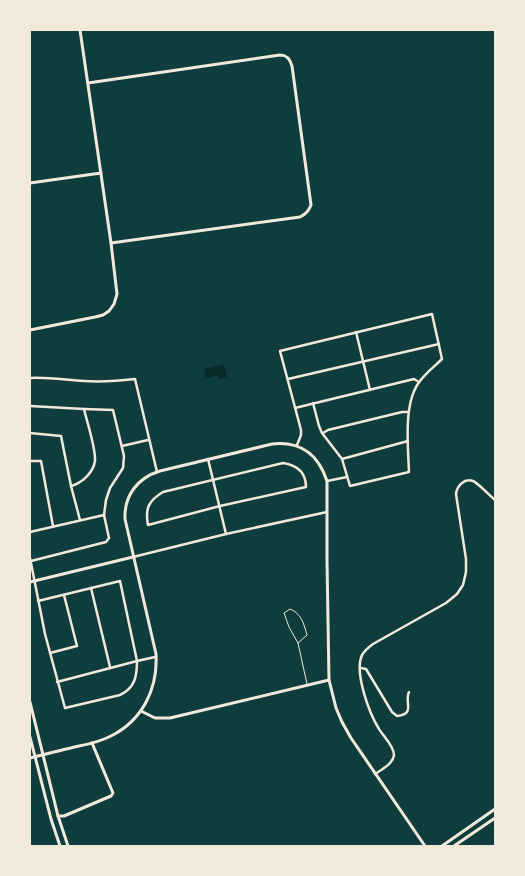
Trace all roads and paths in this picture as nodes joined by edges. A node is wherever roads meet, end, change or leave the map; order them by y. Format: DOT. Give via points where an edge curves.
graph roads {
  1 [pos="80,30"];
  2 [pos="88,83"];
  3 [pos="101,173"];
  4 [pos="30,183"];
  5 [pos="111,243"];
  6 [pos="30,330"];
  7 [pos="356,332"];
  8 [pos="439,344"];
  9 [pos="363,361"];
  10 [pos="30,378"];
  11 [pos="288,379"];
  12 [pos="419,382"];
  13 [pos="370,390"];
  14 [pos="313,404"];
  15 [pos="30,406"];
  16 [pos="295,408"];
  17 [pos="84,409"];
  18 [pos="408,412"];
  19 [pos="30,433"];
  20 [pos="322,433"];
  21 [pos="148,440"];
  22 [pos="408,441"];
  23 [pos="297,445"];
  24 [pos="122,446"];
  25 [pos="208,459"];
  26 [pos="342,459"];
  27 [pos="30,461"];
  28 [pos="156,472"];
  29 [pos="347,477"];
  30 [pos="213,479"];
  31 [pos="327,481"];
  32 [pos="71,486"];
  33 [pos="495,500"];
  34 [pos="220,506"];
  35 [pos="327,512"];
  36 [pos="104,515"];
  37 [pos="80,520"];
  38 [pos="53,526"];
  39 [pos="30,532"];
  40 [pos="226,534"];
  41 [pos="133,557"];
  42 [pos="30,559"];
  43 [pos="32,582"];
  44 [pos="91,588"];
  45 [pos="64,595"];
  46 [pos="38,601"];
  47 [pos="298,643"];
  48 [pos="50,653"];
  49 [pos="156,657"];
  50 [pos="137,661"];
  51 [pos="111,667"];
  52 [pos="361,668"];
  53 [pos="329,680"];
  54 [pos="57,682"];
  55 [pos="307,685"];
  56 [pos="409,692"];
  57 [pos="30,702"];
  58 [pos="141,711"];
  59 [pos="30,737"];
  60 [pos="92,743"];
  61 [pos="43,755"];
  62 [pos="35,757"];
  63 [pos="30,758"];
  64 [pos="375,774"];
  65 [pos="495,809"];
  66 [pos="58,816"];
  67 [pos="495,818"];
  68 [pos="60,846"];
  69 [pos="68,846"];
  70 [pos="425,846"];
  71 [pos="442,846"];
  72 [pos="454,846"];
  1 -- 2 [label="street"];
  2 -- 3 [label="street"];
  2 -- 5 [label="street" via="280,55 291,60 292,66 311,205 305,214"];
  3 -- 4 [label="street"];
  3 -- 5 [label="street"];
  5 -- 6 [label="street" via="116,294 109,310 103,315"];
  7 -- 8 [label="street" via="432,314"];
  7 -- 9 [label="street"];
  7 -- 11 [label="street" via="280,351"];
  8 -- 9 [label="street"];
  8 -- 12 [label="street" via="442,359"];
  9 -- 11 [label="street"];
  9 -- 13 [label="street"];
  10 -- 21 [label="street" via="108,382 135,380"];
  11 -- 16 [label="street"];
  12 -- 13 [label="street" via="414,379"];
  12 -- 18 [label="street"];
  13 -- 14 [label="street"];
  14 -- 16 [label="street"];
  14 -- 20 [label="street"];
  15 -- 17 [label="street"];
  16 -- 23 [label="street" via="301,430"];
  17 -- 24 [label="street" via="113,410"];
  17 -- 32 [label="street" via="95,463 85,478"];
  18 -- 20 [label="street"];
  18 -- 22 [label="street"];
  19 -- 32 [label="street" via="61,436"];
  20 -- 26 [label="street"];
  21 -- 24 [label="street"];
  21 -- 28 [label="street"];
  22 -- 26 [label="street"];
  22 -- 29 [label="street" via="409,472 350,486"];
  23 -- 25 [label="street" via="272,444"];
  23 -- 31 [label="street" via="314,457"];
  24 -- 36 [label="street" via="122,468 110,488"];
  25 -- 28 [label="street"];
  25 -- 30 [label="street"];
  26 -- 29 [label="street"];
  27 -- 38 [label="street" via="41,461"];
  28 -- 41 [label="street" via="137,484 127,500 125,519"];
  29 -- 31 [label="street"];
  30 -- 34 [label="street"];
  30 -- 34 [label="street" via="163,492 154,498 148,506 148,525"];
  30 -- 34 [label="street" via="283,462 293,464 306,480 306,487"];
  31 -- 35 [label="street"];
  32 -- 37 [label="street"];
  33 -- 52 [label="street" via="473,481 460,483 456,494 466,559 463,585 446,603 373,644 361,657"];
  34 -- 40 [label="street"];
  35 -- 40 [label="street"];
  35 -- 53 [label="street"];
  36 -- 37 [label="street"];
  36 -- 42 [label="street" via="109,538 106,542"];
  37 -- 38 [label="street"];
  38 -- 39 [label="street"];
  40 -- 41 [label="street"];
  41 -- 43 [label="street"];
  41 -- 49 [label="street"];
  42 -- 43 [label="street"];
  43 -- 46 [label="street"];
  44 -- 45 [label="street"];
  44 -- 50 [label="street" via="120,581"];
  44 -- 51 [label="street"];
  45 -- 46 [label="street"];
  45 -- 48 [label="street" via="77,646"];
  46 -- 48 [label="street"];
  47 -- 47 [label="lane" via="284,613 290,609 297,612 303,621 307,635"];
  47 -- 55 [label="lane"];
  48 -- 54 [label="street"];
  49 -- 50 [label="street"];
  49 -- 58 [label="street" via="154,683"];
  50 -- 51 [label="street"];
  50 -- 54 [label="street" via="132,687 120,695 65,708"];
  51 -- 54 [label="street"];
  52 -- 56 [label="street" via="366,669 397,716 408,710"];
  52 -- 64 [label="street" via="363,691 370,713 394,754 391,761"];
  53 -- 55 [label="street"];
  53 -- 64 [label="street" via="342,722"];
  55 -- 58 [label="street" via="170,718 155,718"];
  57 -- 61 [label="street"];
  58 -- 60 [label="street" via="121,731"];
  59 -- 62 [label="street"];
  60 -- 61 [label="street"];
  60 -- 66 [label="street" via="113,793"];
  61 -- 62 [label="street"];
  61 -- 66 [label="street"];
  62 -- 63 [label="street"];
  62 -- 68 [label="street"];
  64 -- 70 [label="street"];
  65 -- 71 [label="street"];
  66 -- 69 [label="street"];
  67 -- 72 [label="street"];
}
